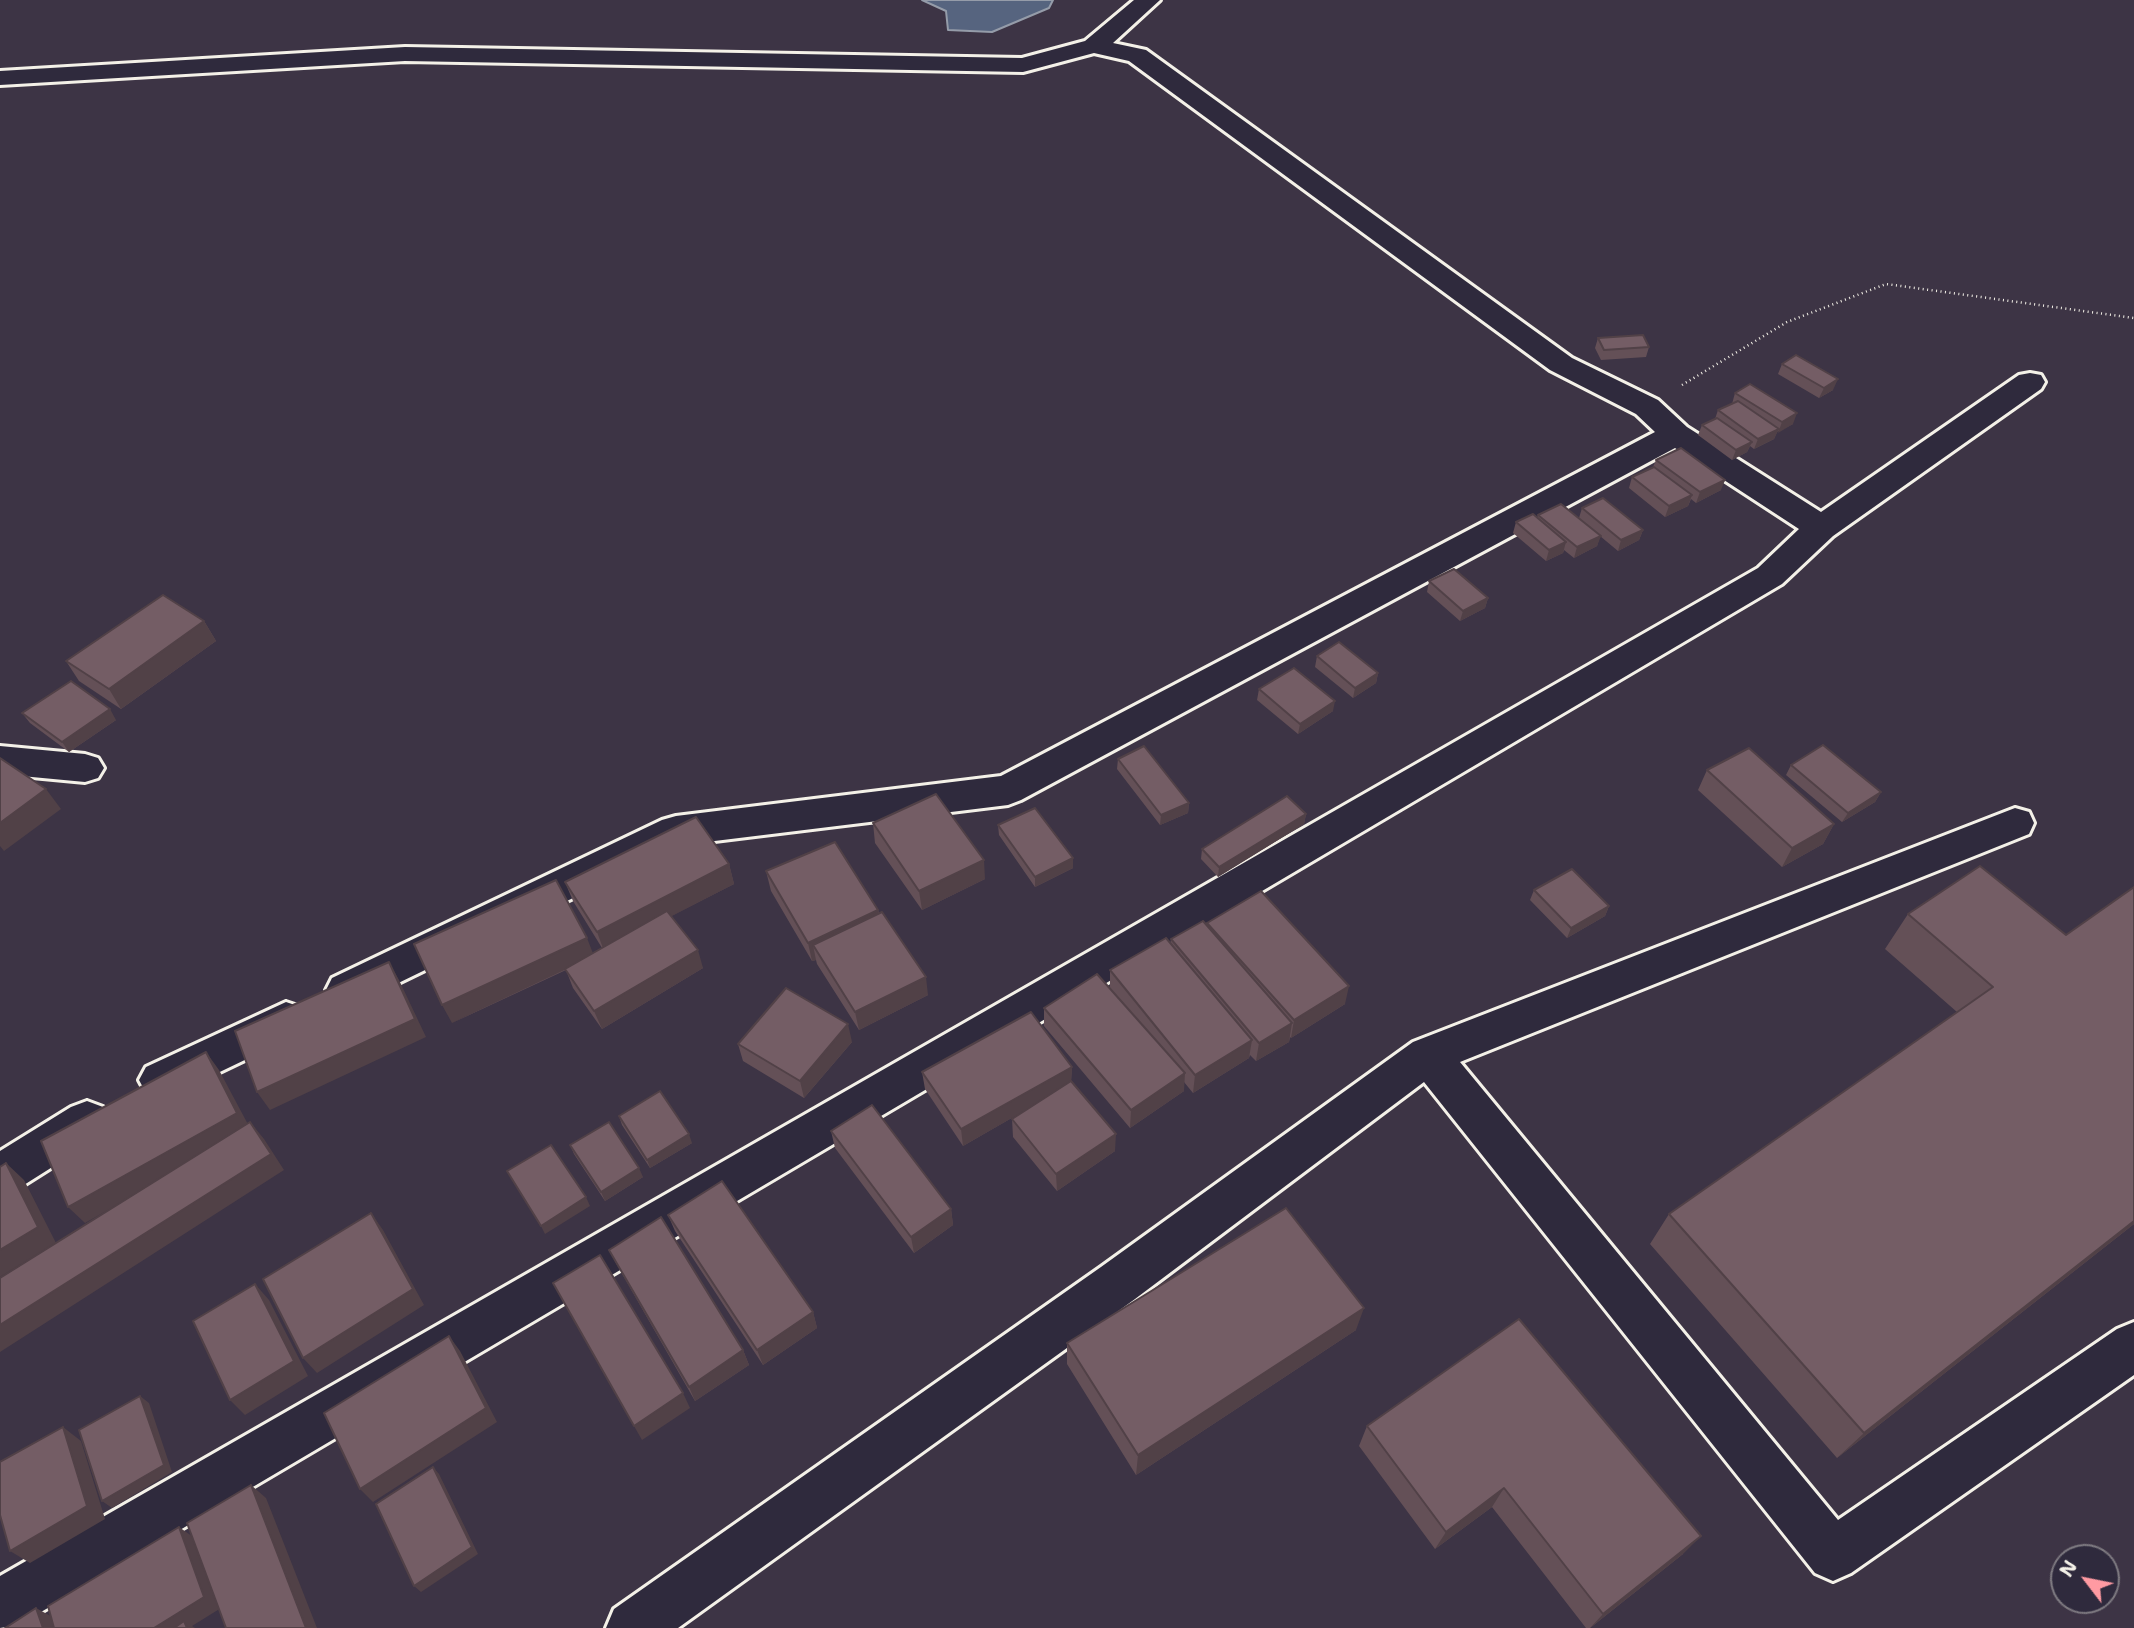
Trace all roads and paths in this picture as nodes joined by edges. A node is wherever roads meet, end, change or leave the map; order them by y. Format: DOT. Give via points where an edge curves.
graph roads {
  1 [pos="1148,0"];
  2 [pos="1094,46"];
  3 [pos="0,78"];
  4 [pos="2134,318"];
  5 [pos="2029,382"];
  6 [pos="1647,407"];
  7 [pos="1676,434"];
  8 [pos="1821,528"];
  9 [pos="0,760"];
  10 [pos="85,768"];
  11 [pos="2015,822"];
  12 [pos="1429,1055"];
  13 [pos="0,1175"];
  14 [pos="2134,1346"];
  15 [pos="0,1606"];
  16 [pos="633,1628"];
  1 -- 2 [label="street"];
  2 -- 3 [label="street" via="1023,65 405,54"];
  2 -- 6 [label="street" via="1137,55 1561,364"];
  4 -- 6 [label="path" via="1886,284 1787,322"];
  5 -- 8 [label="street"];
  6 -- 7 [label="street"];
  7 -- 8 [label="street"];
  7 -- 13 [label="street" via="1008,790 676,831 123,1099"];
  8 -- 15 [label="street" via="1770,576"];
  9 -- 10 [label="street"];
  11 -- 12 [label="street"];
  12 -- 14 [label="street" via="1833,1555"];
  12 -- 16 [label="street"];
}
